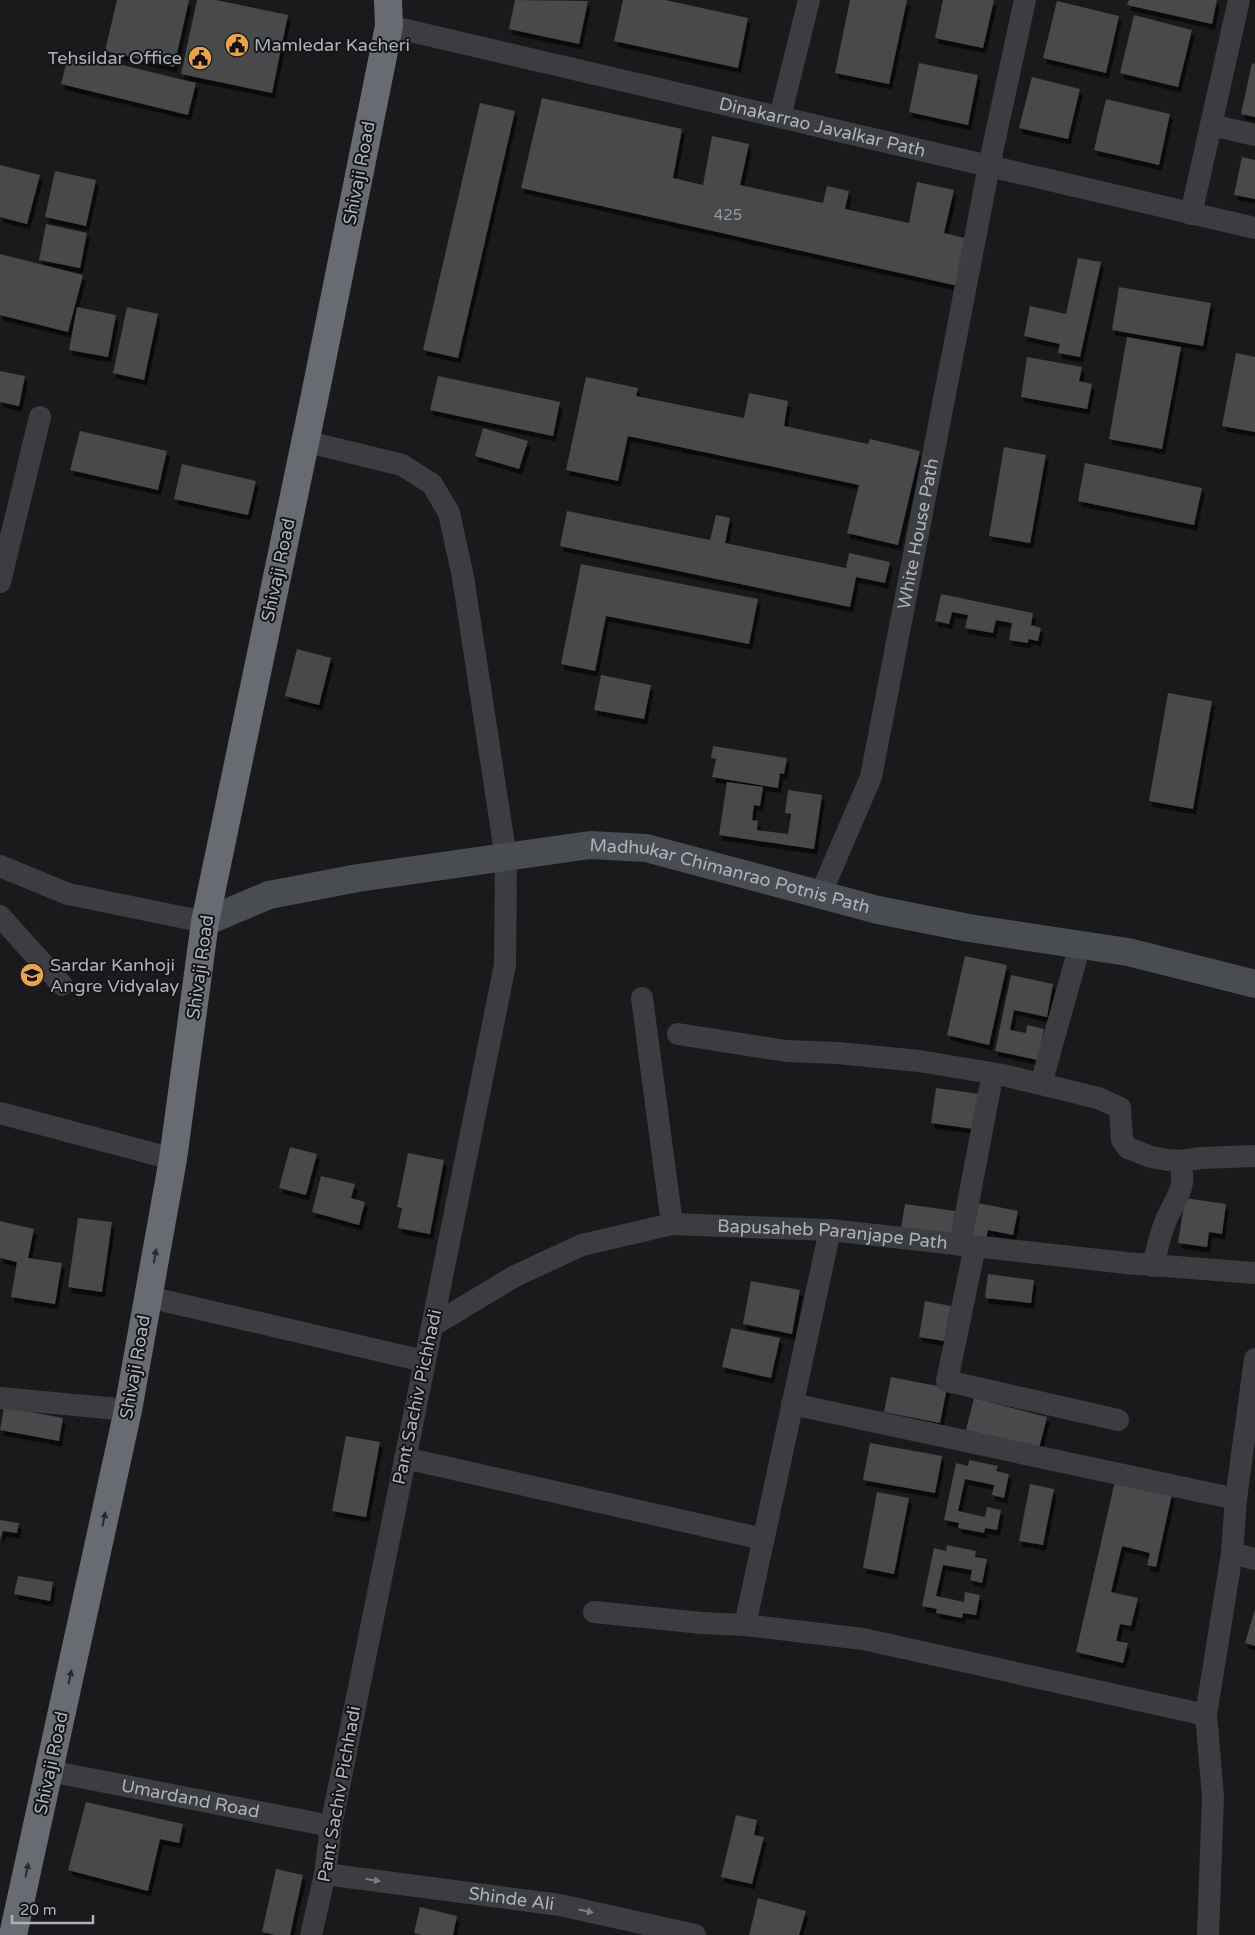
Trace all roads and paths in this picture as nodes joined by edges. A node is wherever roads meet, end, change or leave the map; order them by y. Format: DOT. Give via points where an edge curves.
graph roads {
  1 [pos="809,0"];
  2 [pos="1025,0"];
  3 [pos="1239,0"];
  4 [pos="388,13"];
  5 [pos="780,117"];
  6 [pos="1211,125"];
  7 [pos="1255,135"];
  8 [pos="989,166"];
  9 [pos="1191,214"];
  10 [pos="1255,228"];
  11 [pos="40,417"];
  12 [pos="304,442"];
  13 [pos="0,582"];
  14 [pos="506,858"];
  15 [pos="0,866"];
  16 [pos="821,894"];
  17 [pos="0,916"];
  18 [pos="206,922"];
  19 [pos="1080,944"];
  20 [pos="1255,984"];
  21 [pos="62,985"];
  22 [pos="642,998"];
  23 [pos="678,1034"];
  24 [pos="1041,1084"];
  25 [pos="990,1088"];
  26 [pos="0,1113"];
  27 [pos="1255,1156"];
  28 [pos="173,1159"];
  29 [pos="1180,1160"];
  30 [pos="672,1224"];
  31 [pos="830,1230"];
  32 [pos="968,1246"];
  33 [pos="1153,1266"];
  34 [pos="1255,1273"];
  35 [pos="148,1297"];
  36 [pos="432,1326"];
  37 [pos="1255,1359"];
  38 [pos="424,1361"];
  39 [pos="0,1398"];
  40 [pos="792,1404"];
  41 [pos="128,1410"];
  42 [pos="1118,1420"];
  43 [pos="405,1458"];
  44 [pos="1236,1499"];
  45 [pos="763,1539"];
  46 [pos="1232,1553"];
  47 [pos="1255,1559"];
  48 [pos="594,1612"];
  49 [pos="745,1625"];
  50 [pos="1206,1715"];
  51 [pos="49,1771"];
  52 [pos="331,1826"];
  53 [pos="325,1874"];
  54 [pos="13,1935"];
  55 [pos="311,1935"];
  56 [pos="695,1935"];
  57 [pos="1208,1935"];
  1 -- 5 [label="street"];
  2 -- 8 [label="street, White House Path"];
  3 -- 6 [label="street"];
  4 -- 5 [label="street, Dinakarrao Javalkar Path"];
  4 -- 12 [label="highway, Shivaji Road"];
  5 -- 8 [label="street, Dinakarrao Javalkar Path"];
  6 -- 7 [label="street"];
  6 -- 9 [label="street"];
  8 -- 9 [label="street, Dinakarrao Javalkar Path"];
  8 -- 16 [label="street, White House Path" via="871,777"];
  9 -- 10 [label="street, Dinakarrao Javalkar Path"];
  11 -- 13 [label="street"];
  12 -- 14 [label="street, Pant Sachiv Pichhadi" via="402,466 432,484 449,514 463,577"];
  12 -- 18 [label="highway, Shivaji Road"];
  14 -- 16 [label="street, Madhukar Chimanrao Potnis Path" via="590,845 646,848"];
  14 -- 18 [label="street, Madhukar Chimanrao Potnis Path" via="358,878 269,895"];
  14 -- 36 [label="street, Pant Sachiv Pichhadi" via="505,965"];
  15 -- 18 [label="street" via="68,894"];
  16 -- 19 [label="street, Madhukar Chimanrao Potnis Path" via="878,910 969,928"];
  17 -- 21 [label="street"];
  18 -- 28 [label="highway, Shivaji Road"];
  19 -- 20 [label="street, Madhukar Chimanrao Potnis Path" via="1128,952"];
  19 -- 24 [label="street"];
  22 -- 30 [label="street"];
  23 -- 24 [label="street" via="786,1051 919,1061"];
  24 -- 29 [label="street" via="1098,1098 1120,1108 1122,1140 1128,1148 1151,1157"];
  25 -- 32 [label="street"];
  26 -- 28 [label="street"];
  27 -- 29 [label="street"];
  35 -- 28 [label="highway, Shivaji Road, one-way"];
  29 -- 33 [label="street" via="1184,1181 1167,1219"];
  30 -- 31 [label="street, Bapusaheb Paranjape Path"];
  30 -- 36 [label="street, Bapusaheb Paranjape Path" via="582,1245 515,1276"];
  31 -- 32 [label="street, Bapusaheb Paranjape Path"];
  31 -- 40 [label="street"];
  32 -- 33 [label="street, Bapusaheb Paranjape Path"];
  32 -- 42 [label="street" via="947,1381"];
  33 -- 34 [label="street, Bapusaheb Paranjape Path"];
  35 -- 38 [label="street"];
  35 -- 41 [label="highway, Shivaji Road"];
  36 -- 38 [label="street, Pant Sachiv Pichhadi"];
  37 -- 44 [label="street"];
  38 -- 43 [label="street, Pant Sachiv Pichhadi"];
  39 -- 41 [label="street"];
  40 -- 44 [label="street"];
  40 -- 45 [label="street"];
  51 -- 41 [label="highway, Shivaji Road, one-way"];
  43 -- 45 [label="street"];
  43 -- 52 [label="street, Pant Sachiv Pichhadi"];
  44 -- 46 [label="street"];
  45 -- 49 [label="street"];
  46 -- 47 [label="street"];
  46 -- 50 [label="street"];
  48 -- 49 [label="street"];
  49 -- 50 [label="street" via="863,1639"];
  50 -- 57 [label="street" via="1213,1798"];
  51 -- 52 [label="street, Umardand Road"];
  54 -- 51 [label="highway, Shivaji Road, one-way"];
  52 -- 53 [label="street, Pant Sachiv Pichhadi"];
  53 -- 55 [label="street, Pant Sachiv Pichhadi"];
  53 -- 56 [label="street, Shinde Ali, one-way" via="560,1905"];
}
